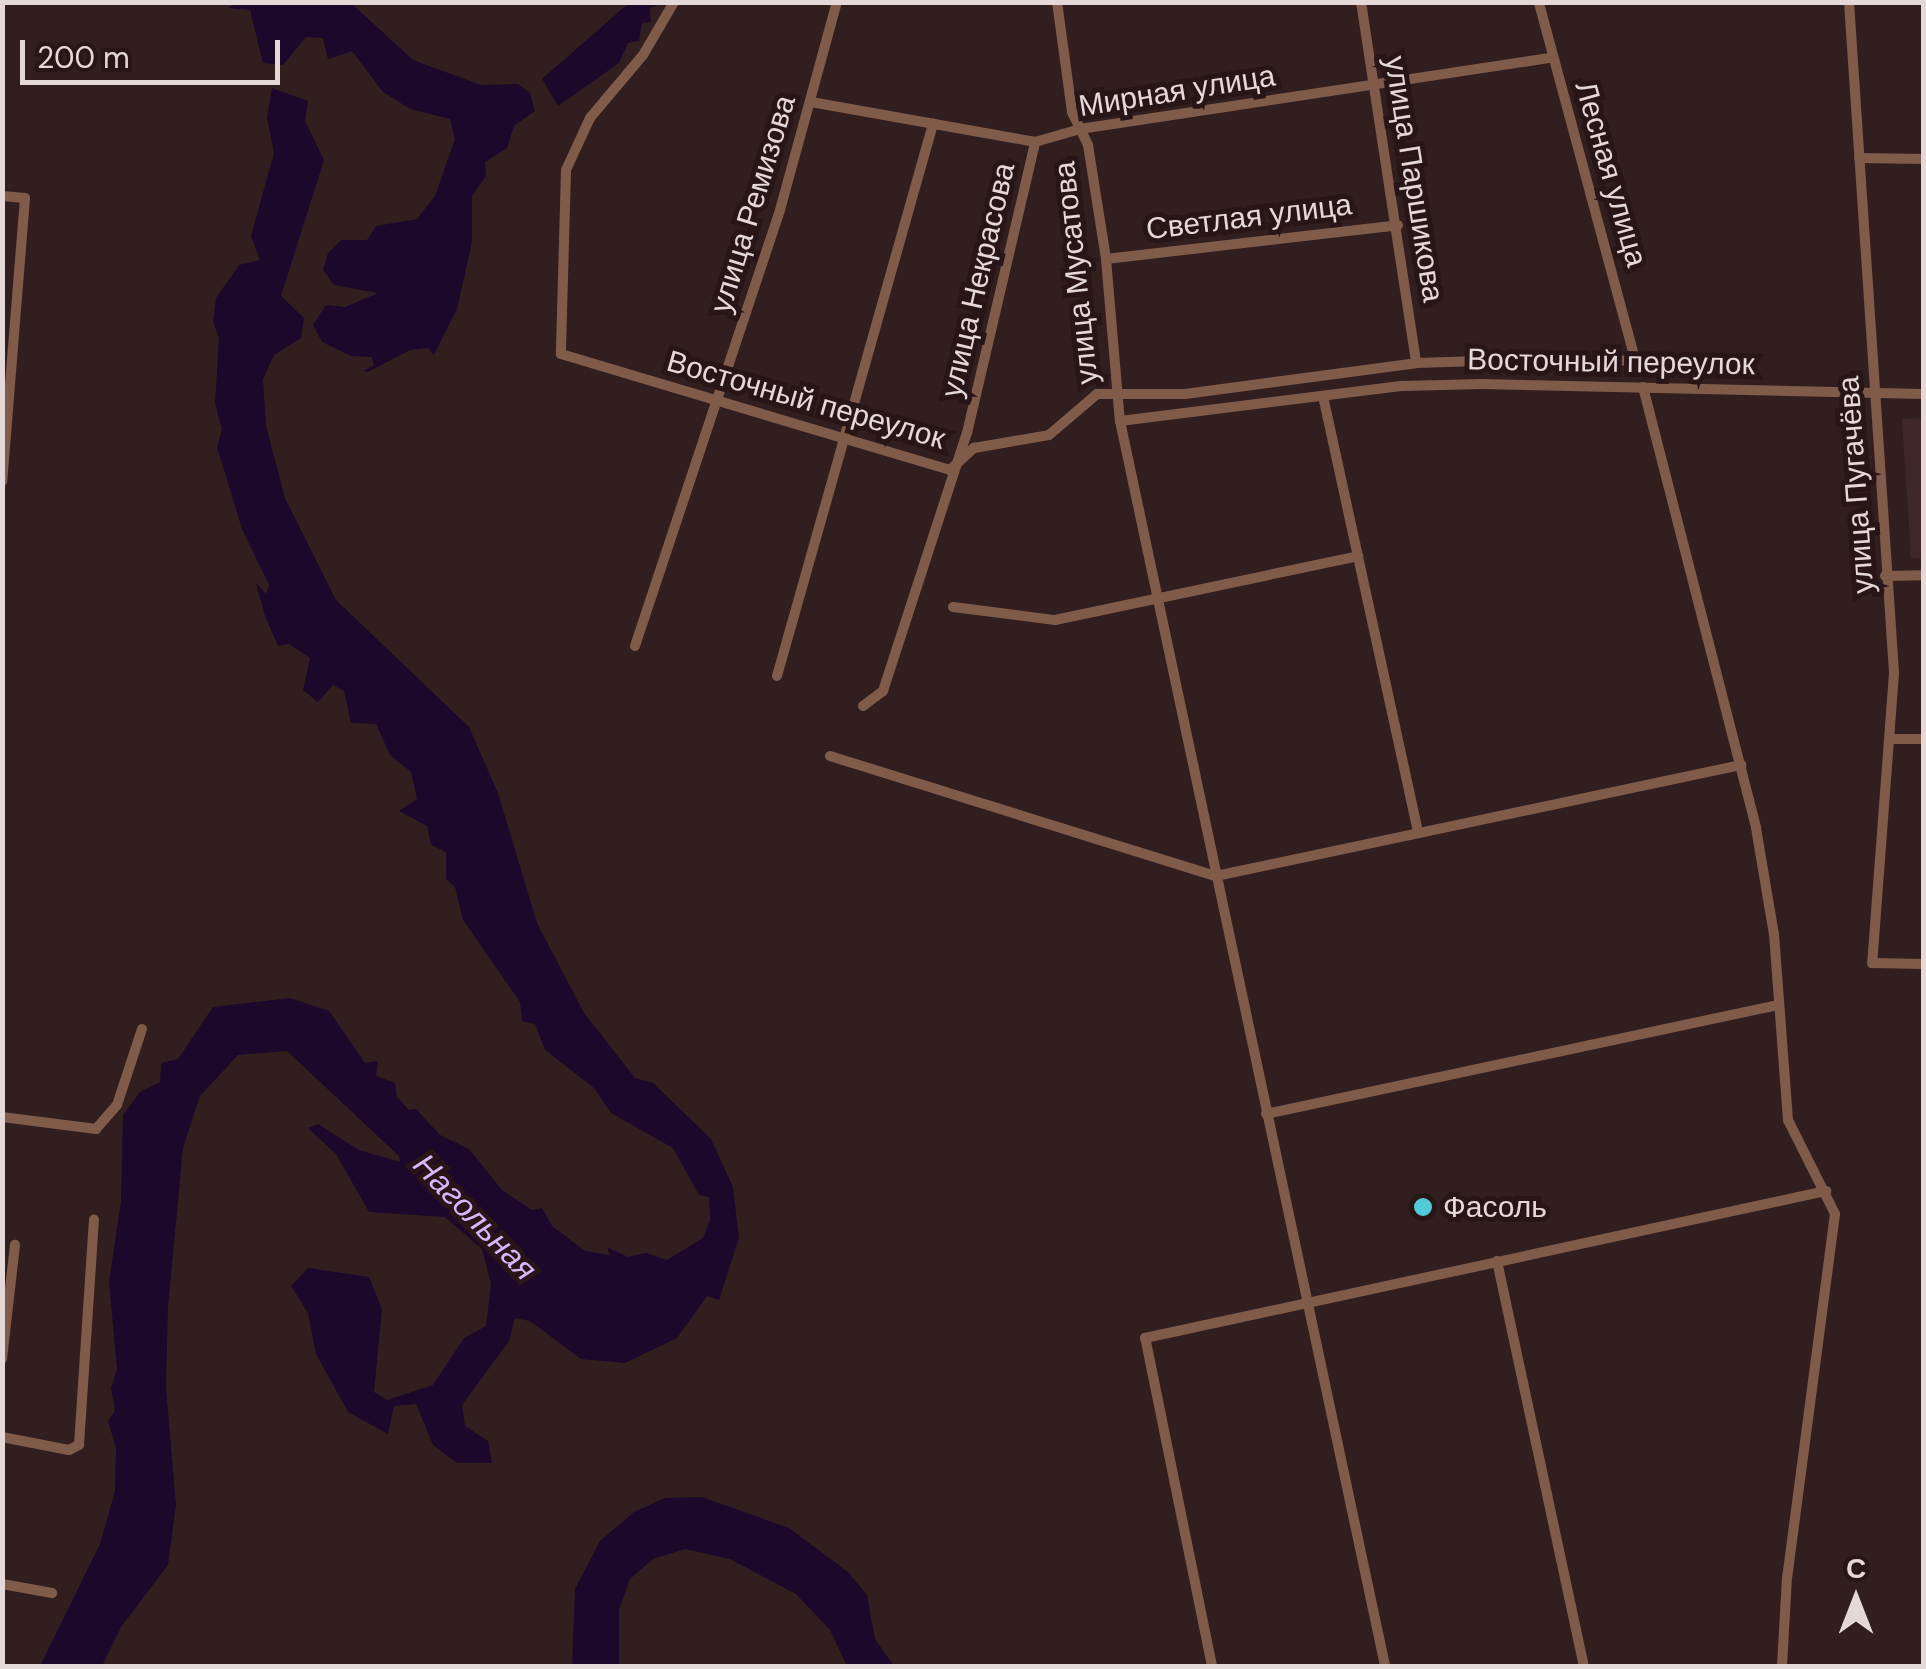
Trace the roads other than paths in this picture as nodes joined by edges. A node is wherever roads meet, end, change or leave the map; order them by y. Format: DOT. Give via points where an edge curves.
graph roads {
  1 [pos="674,2"];
  2 [pos="836,2"];
  3 [pos="1058,2"];
  4 [pos="1361,2"];
  5 [pos="1539,2"];
  6 [pos="1849,2"];
  7 [pos="1552,58"];
  8 [pos="1376,86"];
  9 [pos="811,102"];
  10 [pos="933,124"];
  11 [pos="1080,129"];
  12 [pos="1035,142"];
  13 [pos="1859,158"];
  14 [pos="1924,159"];
  15 [pos="2,196"];
  16 [pos="1398,225"];
  17 [pos="1106,259"];
  18 [pos="1635,359"];
  19 [pos="7,362"];
  20 [pos="1416,363"];
  21 [pos="1643,387"];
  22 [pos="1114,393"];
  23 [pos="1876,393"];
  24 [pos="1924,394"];
  25 [pos="1323,396"];
  26 [pos="717,398"];
  27 [pos="1120,422"];
  28 [pos="847,440"];
  29 [pos="950,470"];
  30 [pos="2,481"];
  31 [pos="1358,556"];
  32 [pos="1924,575"];
  33 [pos="1885,576"];
  34 [pos="1158,599"];
  35 [pos="953,608"];
  36 [pos="635,646"];
  37 [pos="778,676"];
  38 [pos="863,706"];
  39 [pos="1892,739"];
  40 [pos="1924,739"];
  41 [pos="830,756"];
  42 [pos="1741,765"];
  43 [pos="1418,834"];
  44 [pos="1216,876"];
  45 [pos="1924,964"];
  46 [pos="1778,1004"];
  47 [pos="142,1029"];
  48 [pos="1266,1114"];
  49 [pos="2,1118"];
  50 [pos="1826,1191"];
  51 [pos="94,1219"];
  52 [pos="16,1245"];
  53 [pos="1497,1261"];
  54 [pos="1306,1303"];
  55 [pos="2,1359"];
  56 [pos="2,1437"];
  57 [pos="2,1584"];
  58 [pos="52,1593"];
  59 [pos="1212,1666"];
  60 [pos="1385,1666"];
  61 [pos="1584,1666"];
  62 [pos="1782,1666"];
  1 -- 26 [label="street, Восточный переулок" via="644,55 590,118 566,170 558,345 574,360"];
  2 -- 9 [label="street, улица Ремизова"];
  3 -- 11 [label="street, улица Мусатова"];
  4 -- 8 [label="street, улица Паршикова"];
  5 -- 7 [label="street, Лесная улица"];
  6 -- 13 [label="street, улица Пугачёва"];
  7 -- 8 [label="street, Мирная улица"];
  7 -- 18 [label="street, Лесная улица"];
  8 -- 11 [label="street, Мирная улица"];
  8 -- 16 [label="street, улица Паршикова"];
  9 -- 10 [label="street, Мирная улица"];
  9 -- 26 [label="street, улица Ремизова"];
  10 -- 12 [label="street, Мирная улица"];
  10 -- 28 [label="street"];
  11 -- 12 [label="street, Мирная улица"];
  11 -- 17 [label="street, улица Мусатова"];
  12 -- 29 [label="street, улица Некрасова" via="976,403"];
  13 -- 14 [label="street"];
  13 -- 23 [label="street, улица Пугачёва"];
  15 -- 19 [label="street" via="25,198"];
  16 -- 17 [label="street, Светлая улица"];
  16 -- 20 [label="street, улица Паршикова"];
  17 -- 22 [label="street, улица Мусатова"];
  18 -- 20 [label="street, Восточный переулок" via="1577,366"];
  19 -- 30 [label="street"];
  20 -- 22 [label="street, Восточный переулок" via="1185,394"];
  21 -- 23 [label="street, Восточный переулок"];
  21 -- 25 [label="street, Восточный переулок" via="1482,384"];
  21 -- 42 [label="street"];
  22 -- 27 [label="street, улица Мусатова"];
  22 -- 29 [label="street, Восточный переулок" via="1086,398 1049,436 974,448"];
  23 -- 24 [label="street, Восточный переулок"];
  23 -- 33 [label="street, улица Пугачёва"];
  25 -- 27 [label="street, Восточный переулок"];
  25 -- 31 [label="street"];
  26 -- 28 [label="street, Восточный переулок"];
  26 -- 36 [label="street, улица Ремизова"];
  27 -- 34 [label="street, улица Мусатова"];
  28 -- 29 [label="street, Восточный переулок"];
  28 -- 37 [label="street"];
  29 -- 38 [label="street, улица Некрасова" via="883,691"];
  31 -- 34 [label="street"];
  31 -- 43 [label="street"];
  32 -- 33 [label="street"];
  33 -- 39 [label="street, улица Пугачёва"];
  34 -- 35 [label="street" via="1055,620"];
  34 -- 44 [label="street, улица Мусатова"];
  39 -- 40 [label="street"];
  39 -- 45 [label="street, улица Пугачёва" via="1872,963"];
  41 -- 44 [label="street"];
  42 -- 43 [label="street"];
  42 -- 46 [label="street" via="1774,934"];
  43 -- 44 [label="street"];
  44 -- 48 [label="street, улица Мусатова"];
  46 -- 48 [label="street"];
  46 -- 50 [label="street" via="1788,1120"];
  47 -- 49 [label="street" via="123,1091 96,1129"];
  48 -- 54 [label="street, улица Мусатова"];
  50 -- 53 [label="street"];
  50 -- 62 [label="street" via="1836,1214 1787,1576"];
  51 -- 56 [label="street" via="80,1445 69,1450"];
  52 -- 55 [label="street"];
  53 -- 54 [label="street"];
  53 -- 61 [label="street"];
  54 -- 59 [label="street" via="1146,1338"];
  54 -- 60 [label="street, улица Мусатова"];
  57 -- 58 [label="street"];
}
